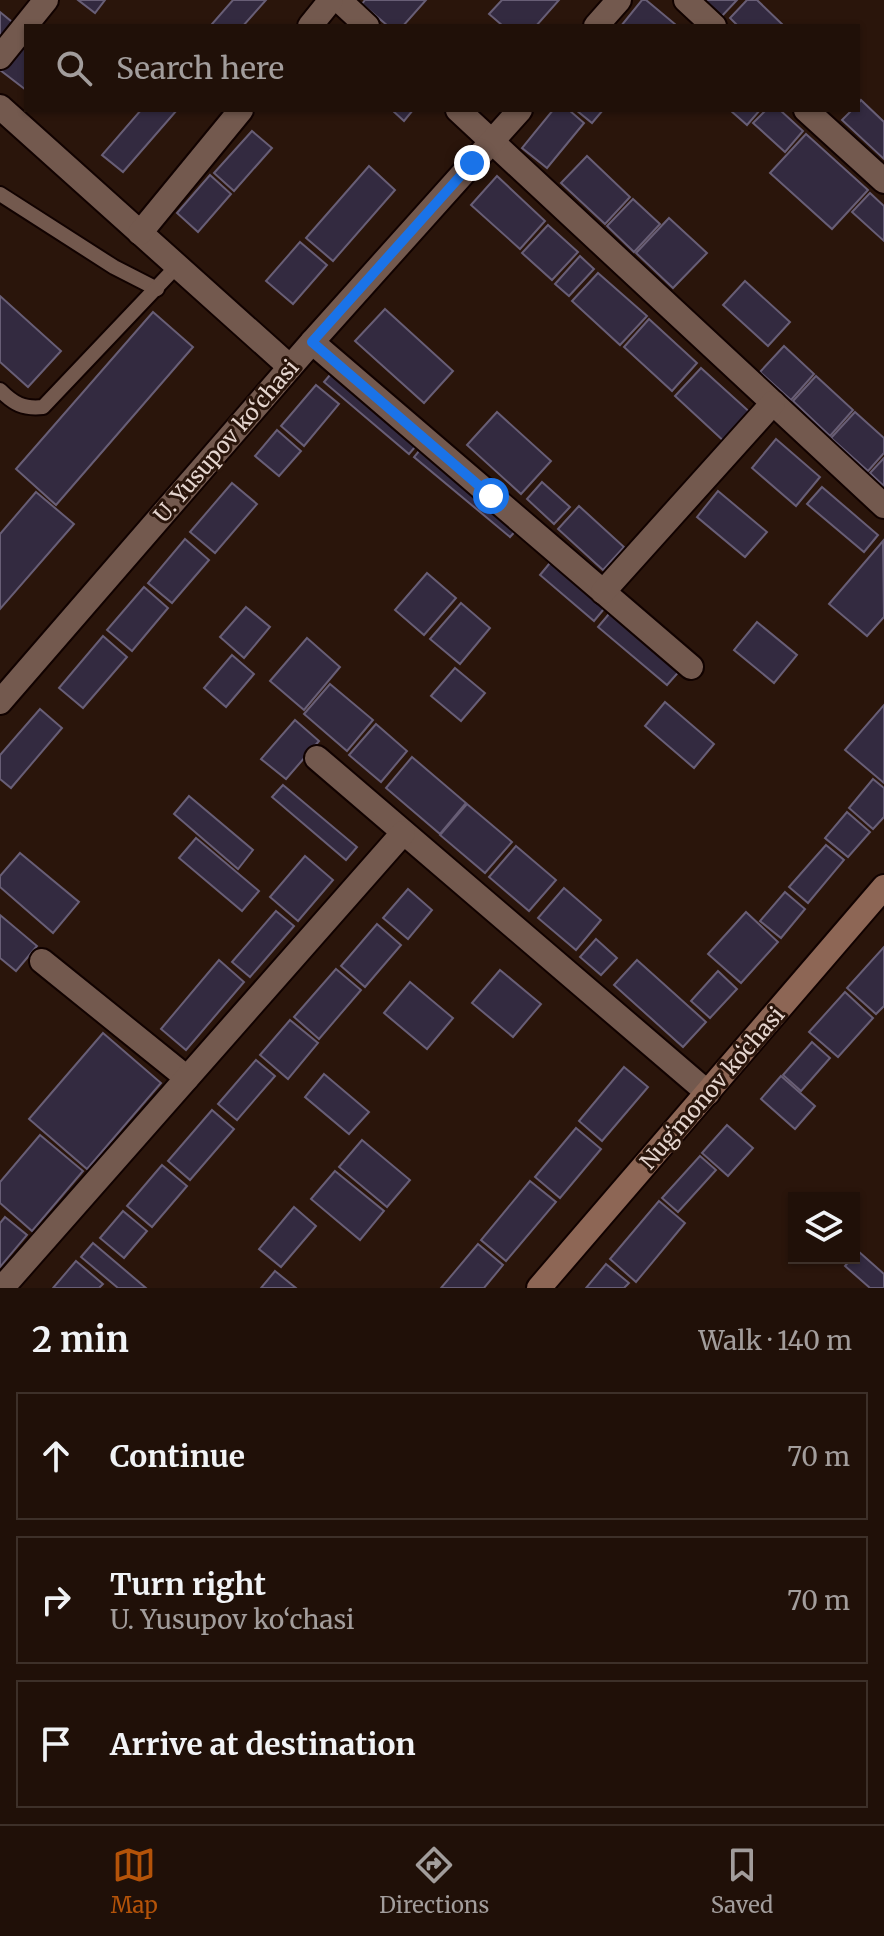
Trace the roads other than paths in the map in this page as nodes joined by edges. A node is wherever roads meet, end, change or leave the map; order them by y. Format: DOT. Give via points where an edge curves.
graph roads {
  1 [pos="46,0"];
  2 [pos="331,0"];
  3 [pos="339,0"];
  4 [pos="619,0"];
  5 [pos="686,0"];
  6 [pos="27,24"];
  7 [pos="312,24"];
  8 [pos="365,24"];
  9 [pos="598,24"];
  10 [pos="712,24"];
  11 [pos="24,27"];
  12 [pos="0,57"];
  13 [pos="0,107"];
  14 [pos="239,112"];
  15 [pos="460,112"];
  16 [pos="518,112"];
  17 [pos="808,112"];
  18 [pos="492,141"];
  19 [pos="884,181"];
  20 [pos="0,194"];
  21 [pos="140,233"];
  22 [pos="177,266"];
  23 [pos="157,289"];
  24 [pos="312,342"];
  25 [pos="290,367"];
  26 [pos="0,390"];
  27 [pos="773,403"];
  28 [pos="884,506"];
  29 [pos="603,592"];
  30 [pos="691,667"];
  31 [pos="0,702"];
  32 [pos="317,758"];
  33 [pos="403,833"];
  34 [pos="884,887"];
  35 [pos="42,961"];
  36 [pos="187,1078"];
  37 [pos="708,1093"];
  38 [pos="2,1288"];
  39 [pos="539,1288"];
  1 -- 6 [label="street"];
  2 -- 7 [label="street"];
  3 -- 8 [label="street"];
  4 -- 9 [label="street"];
  5 -- 10 [label="street"];
  11 -- 12 [label="street"];
  13 -- 21 [label="street"];
  14 -- 21 [label="street"];
  15 -- 18 [label="street"];
  16 -- 18 [label="street, U. Yusupov ko‘chasi"];
  17 -- 19 [label="street"];
  18 -- 24 [label="street, U. Yusupov ko‘chasi"];
  18 -- 27 [label="street"];
  20 -- 23 [label="lane"];
  21 -- 22 [label="street"];
  22 -- 23 [label="lane"];
  22 -- 25 [label="street"];
  23 -- 26 [label="lane" via="43,407 15,404"];
  24 -- 25 [label="street, U. Yusupov ko‘chasi"];
  24 -- 29 [label="street"];
  25 -- 31 [label="street, U. Yusupov ko‘chasi"];
  27 -- 28 [label="street"];
  27 -- 29 [label="street"];
  29 -- 30 [label="street"];
  32 -- 33 [label="street"];
  33 -- 36 [label="street"];
  33 -- 37 [label="street"];
  34 -- 37 [label="main road, Nugʻmonov koʻchasi"];
  35 -- 36 [label="street"];
  36 -- 38 [label="street"];
  37 -- 39 [label="main road, Nugʻmonov koʻchasi"];
}
